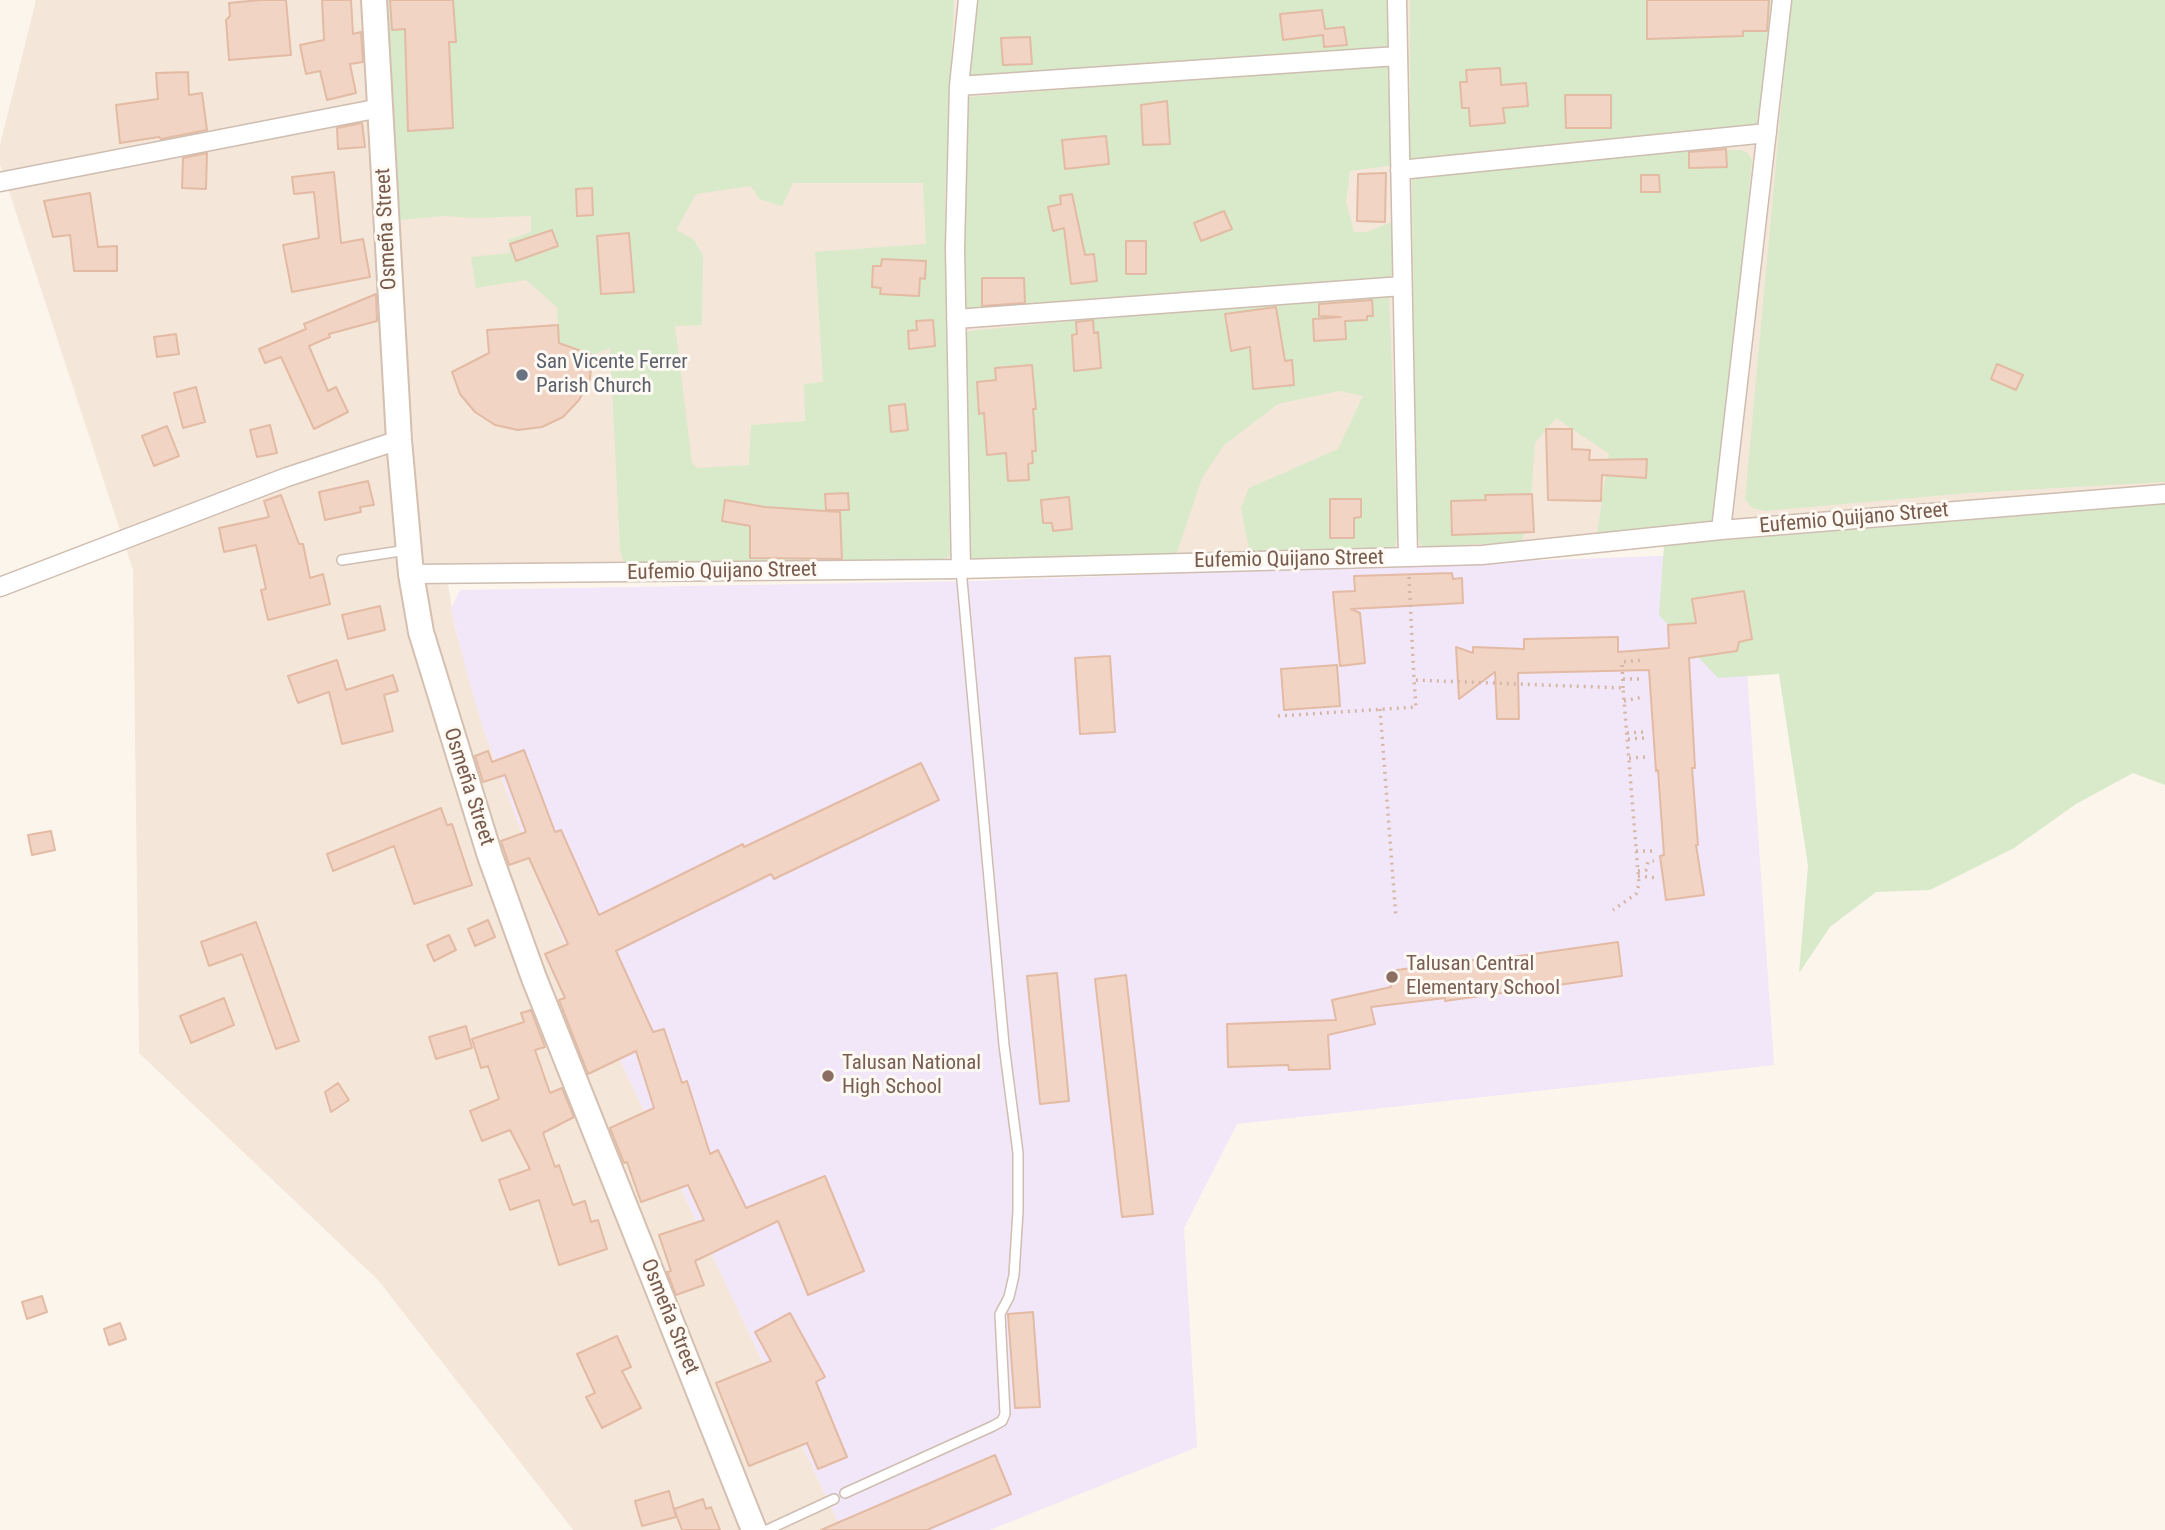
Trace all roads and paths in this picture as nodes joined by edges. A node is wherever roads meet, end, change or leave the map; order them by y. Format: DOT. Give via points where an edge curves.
graph roads {
  1 [pos="374,0"];
  2 [pos="968,0"];
  3 [pos="1397,0"];
  4 [pos="1782,0"];
  5 [pos="1398,56"];
  6 [pos="959,86"];
  7 [pos="380,108"];
  8 [pos="1767,133"];
  9 [pos="1400,170"];
  10 [pos="0,182"];
  11 [pos="1402,286"];
  12 [pos="956,319"];
  13 [pos="399,440"];
  14 [pos="2165,494"];
  15 [pos="1721,530"];
  16 [pos="408,549"];
  17 [pos="1408,557"];
  18 [pos="342,561"];
  19 [pos="961,569"];
  20 [pos="411,574"];
  21 [pos="0,587"];
  22 [pos="1642,660"];
  23 [pos="1623,679"];
  24 [pos="1642,679"];
  25 [pos="1414,680"];
  26 [pos="1623,688"];
  27 [pos="1643,697"];
  28 [pos="1624,701"];
  29 [pos="1380,709"];
  30 [pos="1278,716"];
  31 [pos="1627,733"];
  32 [pos="1628,739"];
  33 [pos="1647,757"];
  34 [pos="1629,758"];
  35 [pos="1636,851"];
  36 [pos="1654,851"];
  37 [pos="1654,861"];
  38 [pos="1638,873"];
  39 [pos="1658,878"];
  40 [pos="1613,910"];
  41 [pos="1396,918"];
  42 [pos="845,1493"];
  43 [pos="834,1499"];
  44 [pos="754,1530"];
  45 [pos="767,1530"];
  1 -- 7 [label="main road, Osmeña Street"];
  2 -- 6 [label="street"];
  3 -- 5 [label="street"];
  4 -- 8 [label="street"];
  5 -- 6 [label="street"];
  5 -- 9 [label="street"];
  6 -- 12 [label="street"];
  7 -- 10 [label="street"];
  7 -- 13 [label="main road, Osmeña Street"];
  8 -- 9 [label="street"];
  8 -- 15 [label="street"];
  9 -- 11 [label="street"];
  11 -- 12 [label="street"];
  11 -- 17 [label="street"];
  12 -- 19 [label="street"];
  13 -- 16 [label="main road, Osmeña Street"];
  13 -- 21 [label="street" via="286,477"];
  14 -- 15 [label="street, Eufemio Quijano Street"];
  15 -- 17 [label="street, Eufemio Quijano Street" via="1482,555"];
  16 -- 18 [label="lane"];
  16 -- 20 [label="main road, Osmeña Street"];
  17 -- 19 [label="street, Eufemio Quijano Street"];
  17 -- 25 [label="path"];
  19 -- 20 [label="street, Eufemio Quijano Street"];
  19 -- 42 [label="lane" via="1018,1153 1014,1275 1000,1314 1005,1414 993,1426"];
  20 -- 44 [label="main road, Osmeña Street" via="437,692 490,856 534,978"];
  22 -- 23 [label="path" via="1622,662"];
  23 -- 24 [label="path"];
  23 -- 26 [label="path"];
  25 -- 26 [label="path"];
  25 -- 29 [label="path" via="1416,707"];
  26 -- 28 [label="path"];
  27 -- 28 [label="path"];
  28 -- 31 [label="path"];
  29 -- 30 [label="path"];
  29 -- 41 [label="path"];
  31 -- 32 [label="path"];
  31 -- 32 [label="path" via="1645,735"];
  32 -- 34 [label="path"];
  33 -- 34 [label="path"];
  34 -- 35 [label="path"];
  35 -- 36 [label="path"];
  35 -- 38 [label="path"];
  37 -- 38 [label="path"];
  38 -- 39 [label="path"];
  38 -- 40 [label="path" via="1636,894"];
  43 -- 45 [label="lane"];
}
